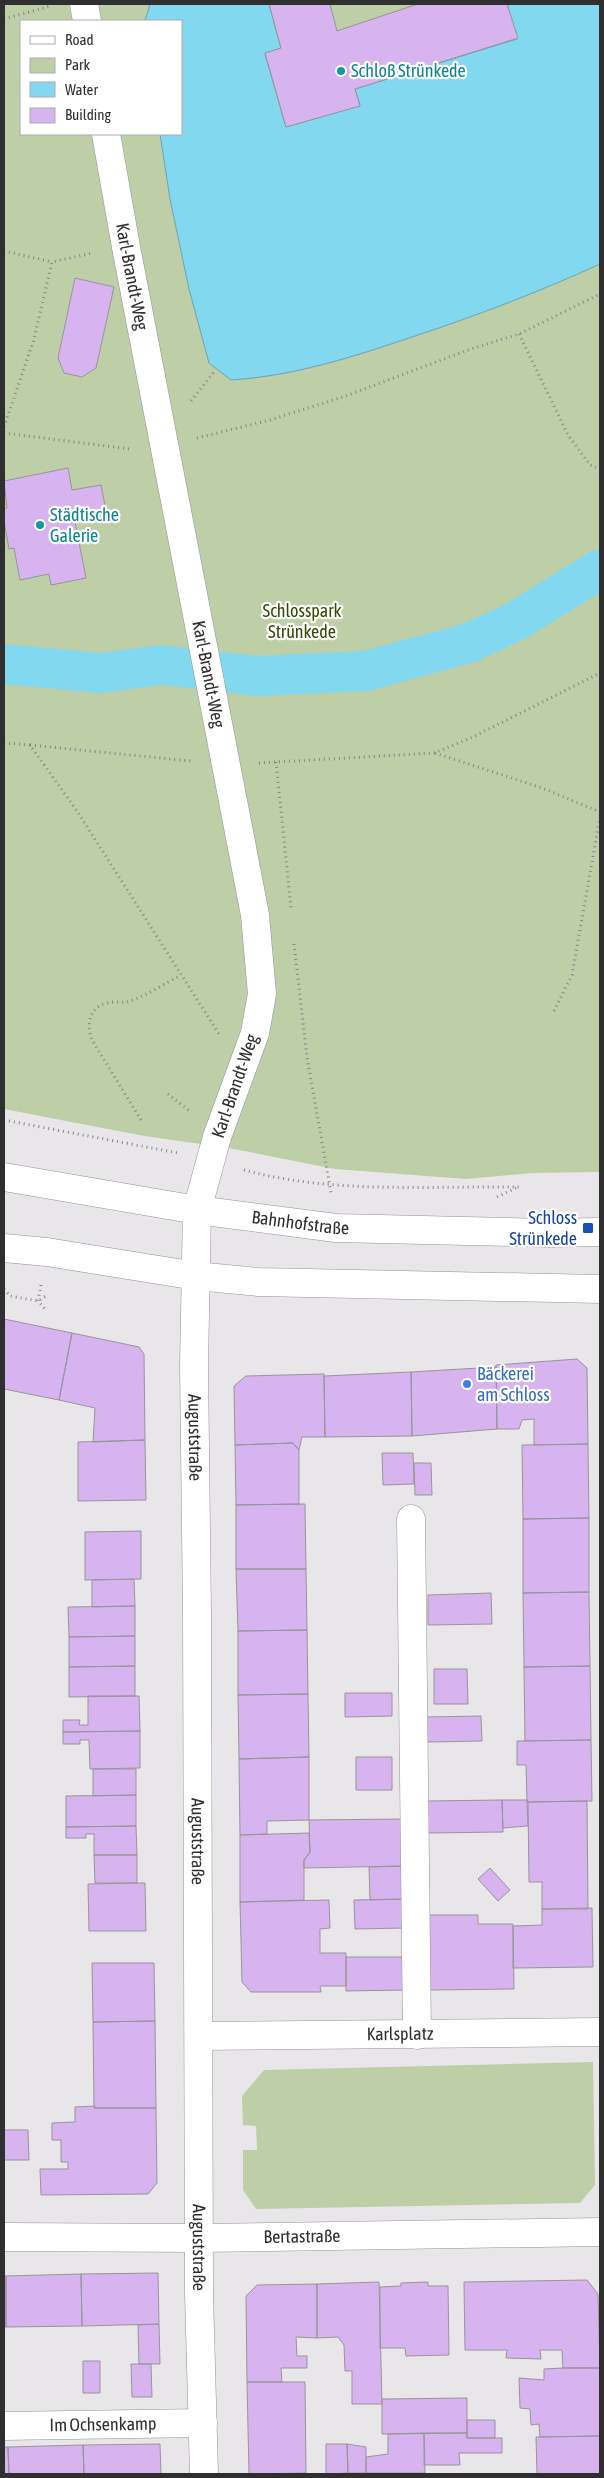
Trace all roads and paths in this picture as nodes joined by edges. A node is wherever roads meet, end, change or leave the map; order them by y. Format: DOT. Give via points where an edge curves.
graph roads {
  1 [pos="60,4"];
  2 [pos="84,4"];
  3 [pos="4,19"];
  4 [pos="87,20"];
  5 [pos="106,135"];
  6 [pos="126,247"];
  7 [pos="4,251"];
  8 [pos="52,262"];
  9 [pos="600,294"];
  10 [pos="519,334"];
  11 [pos="4,427"];
  12 [pos="4,433"];
  13 [pos="166,454"];
  14 [pos="600,469"];
  15 [pos="600,673"];
  16 [pos="4,743"];
  17 [pos="30,745"];
  18 [pos="434,753"];
  19 [pos="223,756"];
  20 [pos="276,762"];
  21 [pos="600,812"];
  22 [pos="600,817"];
  23 [pos="291,915"];
  24 [pos="293,935"];
  25 [pos="180,976"];
  26 [pos="554,1011"];
  27 [pos="243,1070"];
  28 [pos="4,1120"];
  29 [pos="141,1120"];
  30 [pos="210,1159"];
  31 [pos="4,1177"];
  32 [pos="330,1185"];
  33 [pos="519,1187"];
  34 [pos="197,1210"];
  35 [pos="336,1228"];
  36 [pos="600,1232"];
  37 [pos="4,1248"];
  38 [pos="196,1276"];
  39 [pos="4,1289"];
  40 [pos="600,1289"];
  41 [pos="46,1296"];
  42 [pos="38,1302"];
  43 [pos="45,1309"];
  44 [pos="411,1519"];
  45 [pos="600,2032"];
  46 [pos="417,2035"];
  47 [pos="199,2036"];
  48 [pos="600,2232"];
  49 [pos="4,2237"];
  50 [pos="200,2238"];
  51 [pos="202,2423"];
  52 [pos="4,2426"];
  53 [pos="204,2474"];
  1 -- 3 [label="path"];
  2 -- 4 [label="street"];
  5 -- 6 [label="street, Karl-Brandt-Weg"];
  6 -- 8 [label="path"];
  6 -- 13 [label="street, Karl-Brandt-Weg"];
  7 -- 8 [label="path"];
  8 -- 11 [label="path" via="34,339"];
  9 -- 10 [label="path"];
  10 -- 13 [label="path" via="343,397 270,420 193,438"];
  10 -- 14 [label="path" via="568,435 590,465"];
  12 -- 13 [label="path"];
  13 -- 19 [label="street, Karl-Brandt-Weg"];
  15 -- 18 [label="path" via="473,737"];
  16 -- 17 [label="path"];
  17 -- 19 [label="path"];
  17 -- 25 [label="path" via="77,811"];
  18 -- 20 [label="path"];
  18 -- 21 [label="path" via="542,788"];
  19 -- 20 [label="path"];
  19 -- 27 [label="street, Karl-Brandt-Weg" via="255,915 262,994 255,1033"];
  20 -- 23 [label="path"];
  22 -- 26 [label="path" via="572,975"];
  24 -- 32 [label="path" via="307,1057"];
  25 -- 27 [label="path"];
  25 -- 29 [label="path" via="126,1002 104,1003 88,1021 92,1040"];
  27 -- 30 [label="street, Karl-Brandt-Weg"];
  28 -- 30 [label="path"];
  30 -- 32 [label="path" via="269,1176"];
  30 -- 34 [label="street, Karl-Brandt-Weg"];
  31 -- 34 [label="street, Bahnhofstraße"];
  32 -- 33 [label="path"];
  32 -- 35 [label="path"];
  34 -- 35 [label="street, Bahnhofstraße"];
  34 -- 38 [label="street, Auguststraße"];
  35 -- 36 [label="street, Bahnhofstraße"];
  37 -- 38 [label="street"];
  38 -- 40 [label="street" via="258,1282"];
  38 -- 47 [label="street, Auguststraße"];
  39 -- 42 [label="path" via="10,1296"];
  41 -- 42 [label="path"];
  42 -- 43 [label="path"];
  44 -- 46 [label="street"];
  45 -- 46 [label="street, Karlsplatz"];
  46 -- 47 [label="street, Karlsplatz"];
  47 -- 50 [label="street, Auguststraße"];
  48 -- 50 [label="street, Bertastraße"];
  49 -- 50 [label="street, Bertastraße"];
  50 -- 51 [label="street, Auguststraße"];
  51 -- 52 [label="street, Im Ochsenkamp"];
  51 -- 53 [label="street, Auguststraße"];
}
